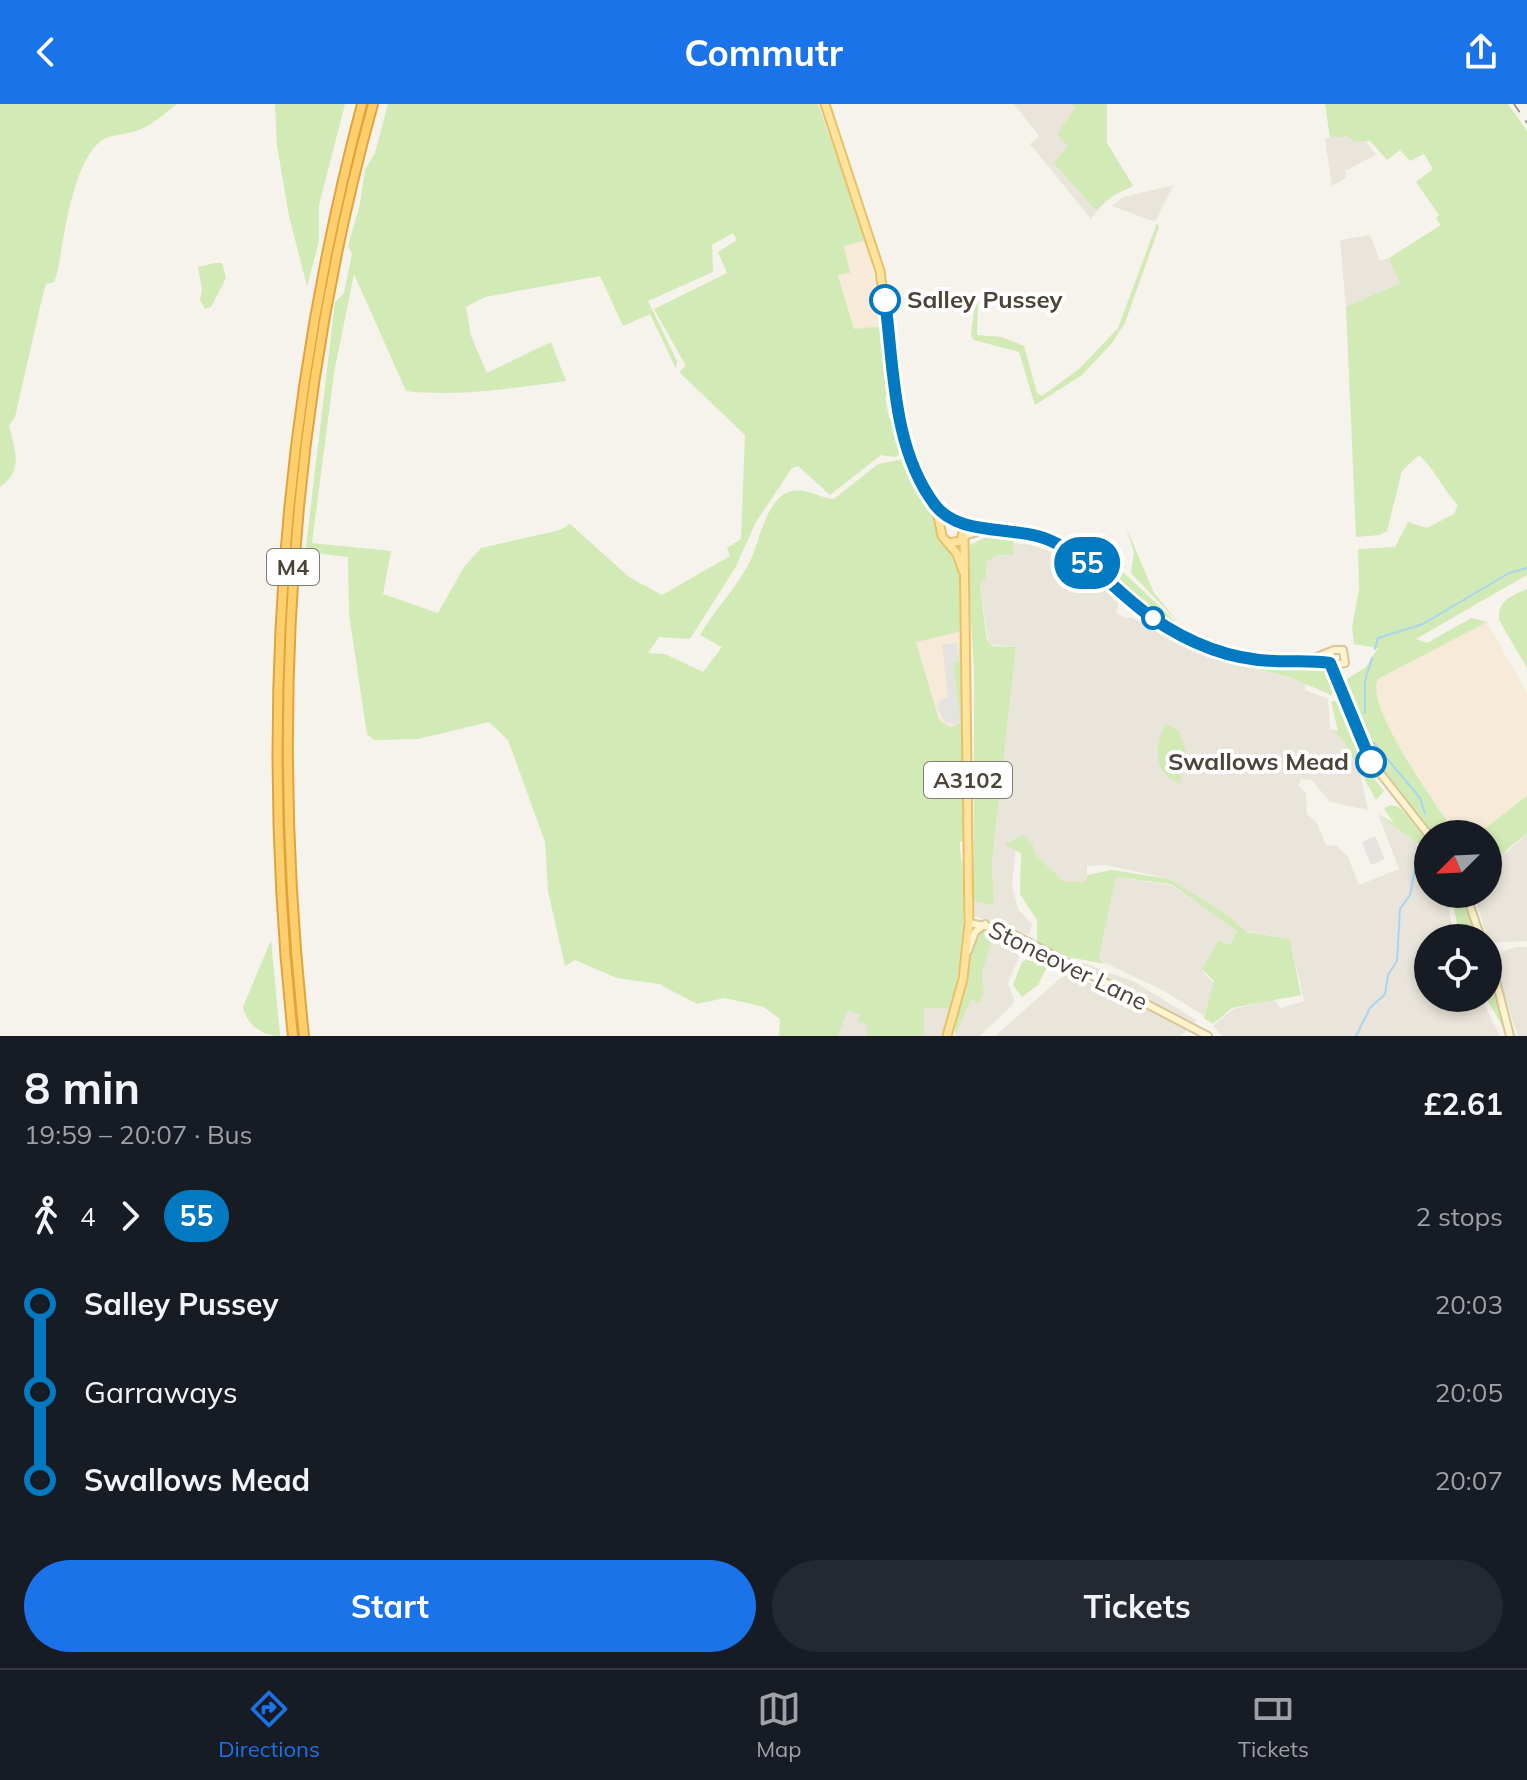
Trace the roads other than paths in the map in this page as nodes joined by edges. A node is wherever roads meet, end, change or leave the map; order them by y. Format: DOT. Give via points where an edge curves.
graph roads {
  1 [pos="362,104"];
  2 [pos="373,104"];
  3 [pos="825,104"];
  4 [pos="936,506"];
  5 [pos="957,521"];
  6 [pos="987,529"];
  7 [pos="942,530"];
  8 [pos="964,537"];
  9 [pos="949,543"];
  10 [pos="964,577"];
  11 [pos="1331,652"];
  12 [pos="1309,660"];
  13 [pos="1331,664"];
  14 [pos="1343,665"];
  15 [pos="1341,686"];
  16 [pos="1417,820"];
  17 [pos="969,923"];
  18 [pos="985,924"];
  19 [pos="967,953"];
  20 [pos="1502,1005"];
  21 [pos="293,1036"];
  22 [pos="304,1036"];
  23 [pos="947,1036"];
  24 [pos="1208,1036"];
  25 [pos="1510,1036"];
  1 -- 21 [label="highway, M4" via="316,305 294,445 282,571 276,771"];
  2 -- 22 [label="highway, M4" via="328,296 294,551 287,791"];
  3 -- 4 [label="main road" via="880,271 904,435"];
  4 -- 5 [label="main road"];
  4 -- 7 [label="main road"];
  5 -- 6 [label="street"];
  5 -- 7 [label="main road"];
  5 -- 8 [label="main road"];
  6 -- 8 [label="street"];
  6 -- 12 [label="street" via="1019,531 1055,543 1152,617 1204,646 1255,660"];
  7 -- 9 [label="main road"];
  8 -- 9 [label="main road"];
  8 -- 10 [label="main road, A3102"];
  9 -- 10 [label="main road, A3102"];
  10 -- 17 [label="main road, A3102"];
  11 -- 12 [label="street"];
  11 -- 13 [label="street"];
  11 -- 14 [label="street" via="1346,653"];
  12 -- 13 [label="street"];
  13 -- 14 [label="street"];
  13 -- 15 [label="street"];
  14 -- 15 [label="street"];
  15 -- 16 [label="street" via="1369,759"];
  17 -- 18 [label="street, Stoneover Lane"];
  17 -- 19 [label="main road, A3102"];
  18 -- 19 [label="street"];
  18 -- 24 [label="street, Stoneover Lane"];
  19 -- 23 [label="main road, A3102"];
  20 -- 25 [label="street"];
}
